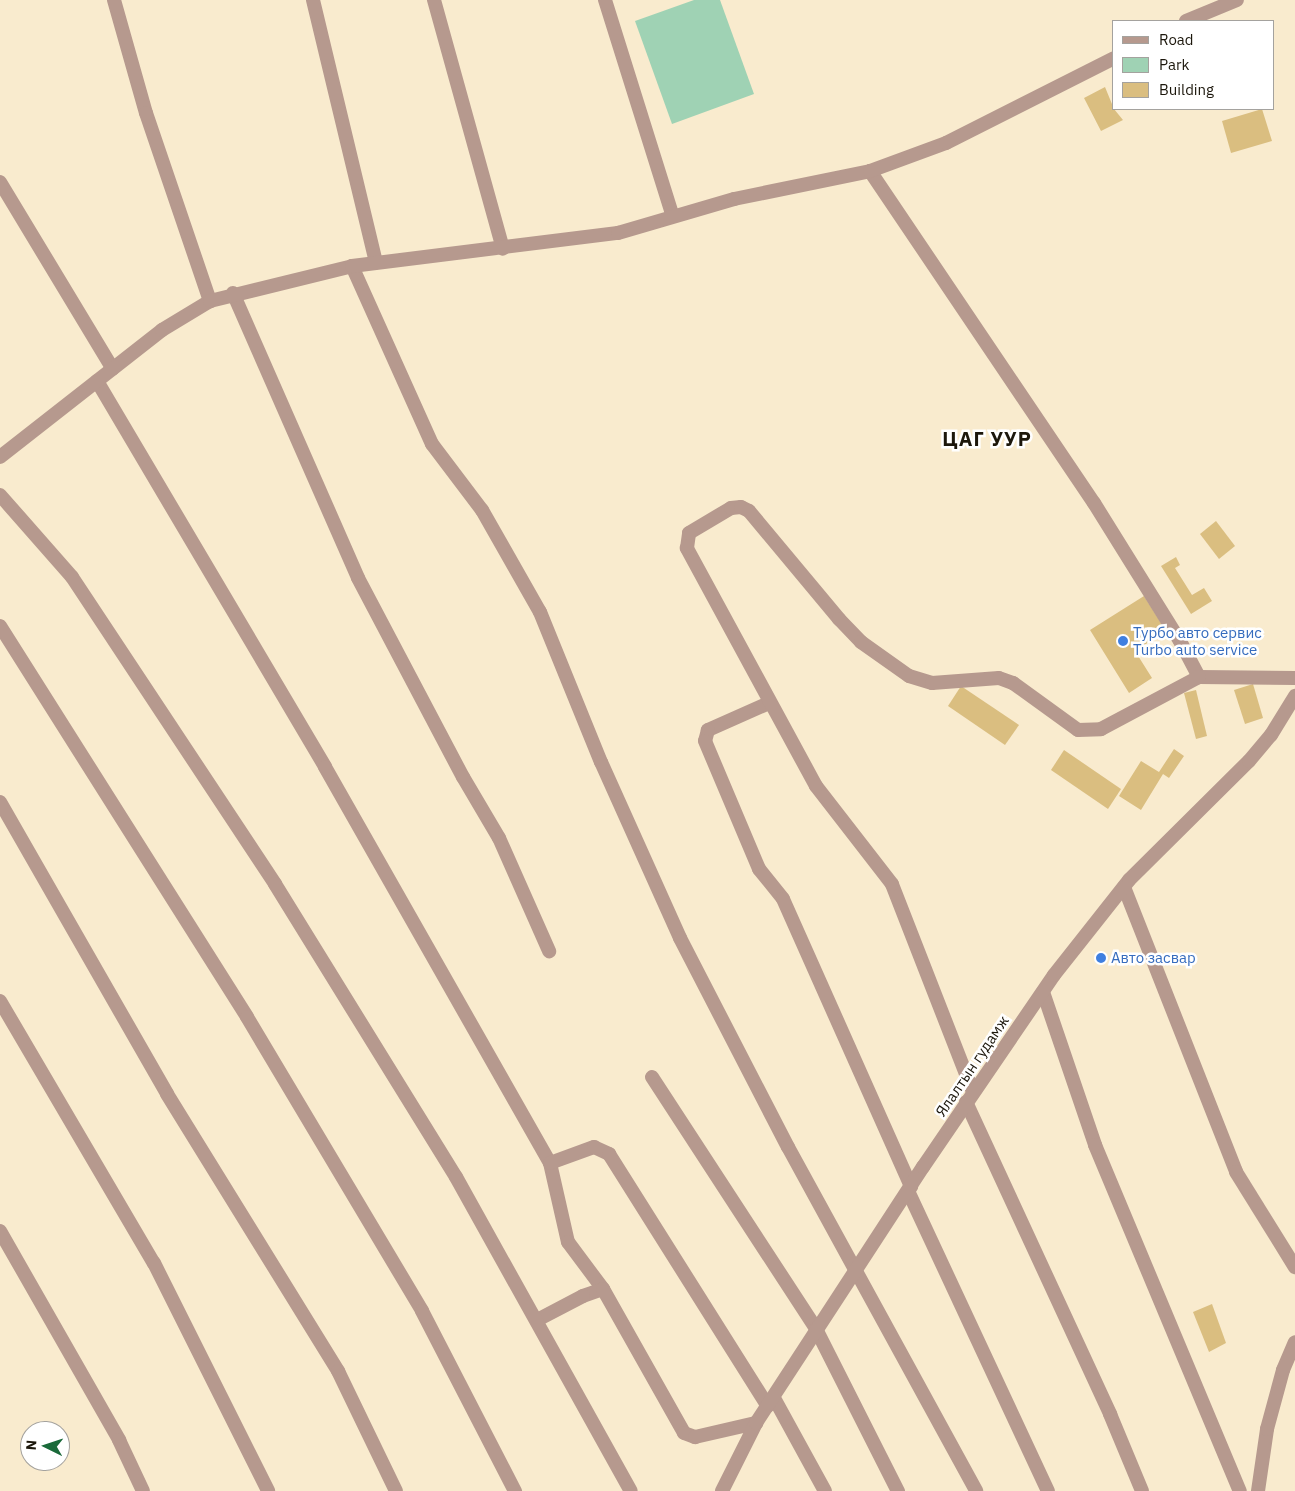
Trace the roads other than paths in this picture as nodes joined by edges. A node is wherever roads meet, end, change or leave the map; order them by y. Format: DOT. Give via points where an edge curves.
graph roads {
  1 [pos="114,0"];
  2 [pos="313,0"];
  3 [pos="434,0"];
  4 [pos="605,0"];
  5 [pos="1237,0"];
  6 [pos="1188,20"];
  7 [pos="1112,59"];
  8 [pos="870,171"];
  9 [pos="0,182"];
  10 [pos="672,214"];
  11 [pos="503,249"];
  12 [pos="376,263"];
  13 [pos="352,266"];
  14 [pos="233,293"];
  15 [pos="210,301"];
  16 [pos="113,369"];
  17 [pos="97,381"];
  18 [pos="0,457"];
  19 [pos="0,495"];
  20 [pos="0,626"];
  21 [pos="1199,678"];
  22 [pos="1295,678"];
  23 [pos="1295,696"];
  24 [pos="769,703"];
  25 [pos="0,802"];
  26 [pos="1124,887"];
  27 [pos="549,951"];
  28 [pos="1043,992"];
  29 [pos="0,1002"];
  30 [pos="652,1077"];
  31 [pos="970,1097"];
  32 [pos="550,1163"];
  33 [pos="909,1189"];
  34 [pos="0,1231"];
  35 [pos="1295,1267"];
  36 [pos="856,1269"];
  37 [pos="602,1289"];
  38 [pos="537,1320"];
  39 [pos="816,1329"];
  40 [pos="1295,1342"];
  41 [pos="771,1402"];
  42 [pos="756,1423"];
  43 [pos="266,1490"];
  44 [pos="143,1491"];
  45 [pos="396,1491"];
  46 [pos="516,1491"];
  47 [pos="631,1491"];
  48 [pos="722,1491"];
  49 [pos="825,1491"];
  50 [pos="898,1491"];
  51 [pos="976,1491"];
  52 [pos="1048,1491"];
  53 [pos="1142,1491"];
  54 [pos="1240,1491"];
  55 [pos="1258,1491"];
  1 -- 15 [label="street" via="146,112"];
  2 -- 12 [label="street"];
  3 -- 11 [label="street"];
  4 -- 10 [label="street"];
  5 -- 6 [label="street"];
  7 -- 8 [label="street" via="946,143"];
  8 -- 10 [label="street"];
  8 -- 21 [label="street" via="1094,503 1180,641"];
  9 -- 16 [label="street"];
  10 -- 11 [label="street" via="618,233"];
  11 -- 12 [label="street"];
  12 -- 13 [label="street"];
  13 -- 14 [label="street"];
  13 -- 36 [label="street" via="432,444 482,510 540,612 601,762 680,938 788,1147"];
  14 -- 15 [label="street"];
  14 -- 27 [label="street" via="358,578 463,777 499,838"];
  15 -- 16 [label="street" via="162,330"];
  16 -- 17 [label="street"];
  17 -- 18 [label="street"];
  17 -- 32 [label="street" via="326,767"];
  19 -- 38 [label="street" via="72,577 275,884 456,1177"];
  20 -- 46 [label="street" via="282,1076 422,1311"];
  21 -- 22 [label="street"];
  21 -- 24 [label="street" via="1090,732 1078,730 1013,683 999,678 920,681 862,642 749,511 741,507 731,508 689,533 687,548"];
  23 -- 26 [label="street, Ялалтын гудамж" via="1271,735 1249,761"];
  24 -- 31 [label="street" via="816,786 892,884"];
  24 -- 33 [label="street" via="708,730 705,741 759,869 783,898"];
  25 -- 45 [label="street" via="168,1094 338,1371"];
  26 -- 28 [label="street, Ялалтын гудамж"];
  26 -- 35 [label="street" via="1236,1172"];
  28 -- 31 [label="street, Ялалтын гудамж"];
  28 -- 54 [label="street" via="1095,1145"];
  29 -- 43 [label="street" via="154,1263"];
  30 -- 39 [label="street"];
  31 -- 33 [label="street, Ялалтын гудамж"];
  31 -- 53 [label="street"];
  32 -- 37 [label="street" via="568,1242"];
  32 -- 41 [label="street" via="594,1147 608,1154"];
  33 -- 36 [label="street, Ялалтын гудамж"];
  33 -- 52 [label="street"];
  34 -- 44 [label="street" via="119,1440"];
  36 -- 39 [label="street, Ялалтын гудамж"];
  36 -- 51 [label="street"];
  37 -- 38 [label="street"];
  37 -- 42 [label="street" via="684,1433 694,1437"];
  38 -- 47 [label="street"];
  39 -- 41 [label="street, Ялалтын гудамж"];
  39 -- 50 [label="street"];
  40 -- 55 [label="street" via="1283,1370 1267,1429"];
  41 -- 42 [label="street, Ялалтын гудамж"];
  41 -- 49 [label="street"];
  42 -- 48 [label="street, Ялалтын гудамж"];
}
